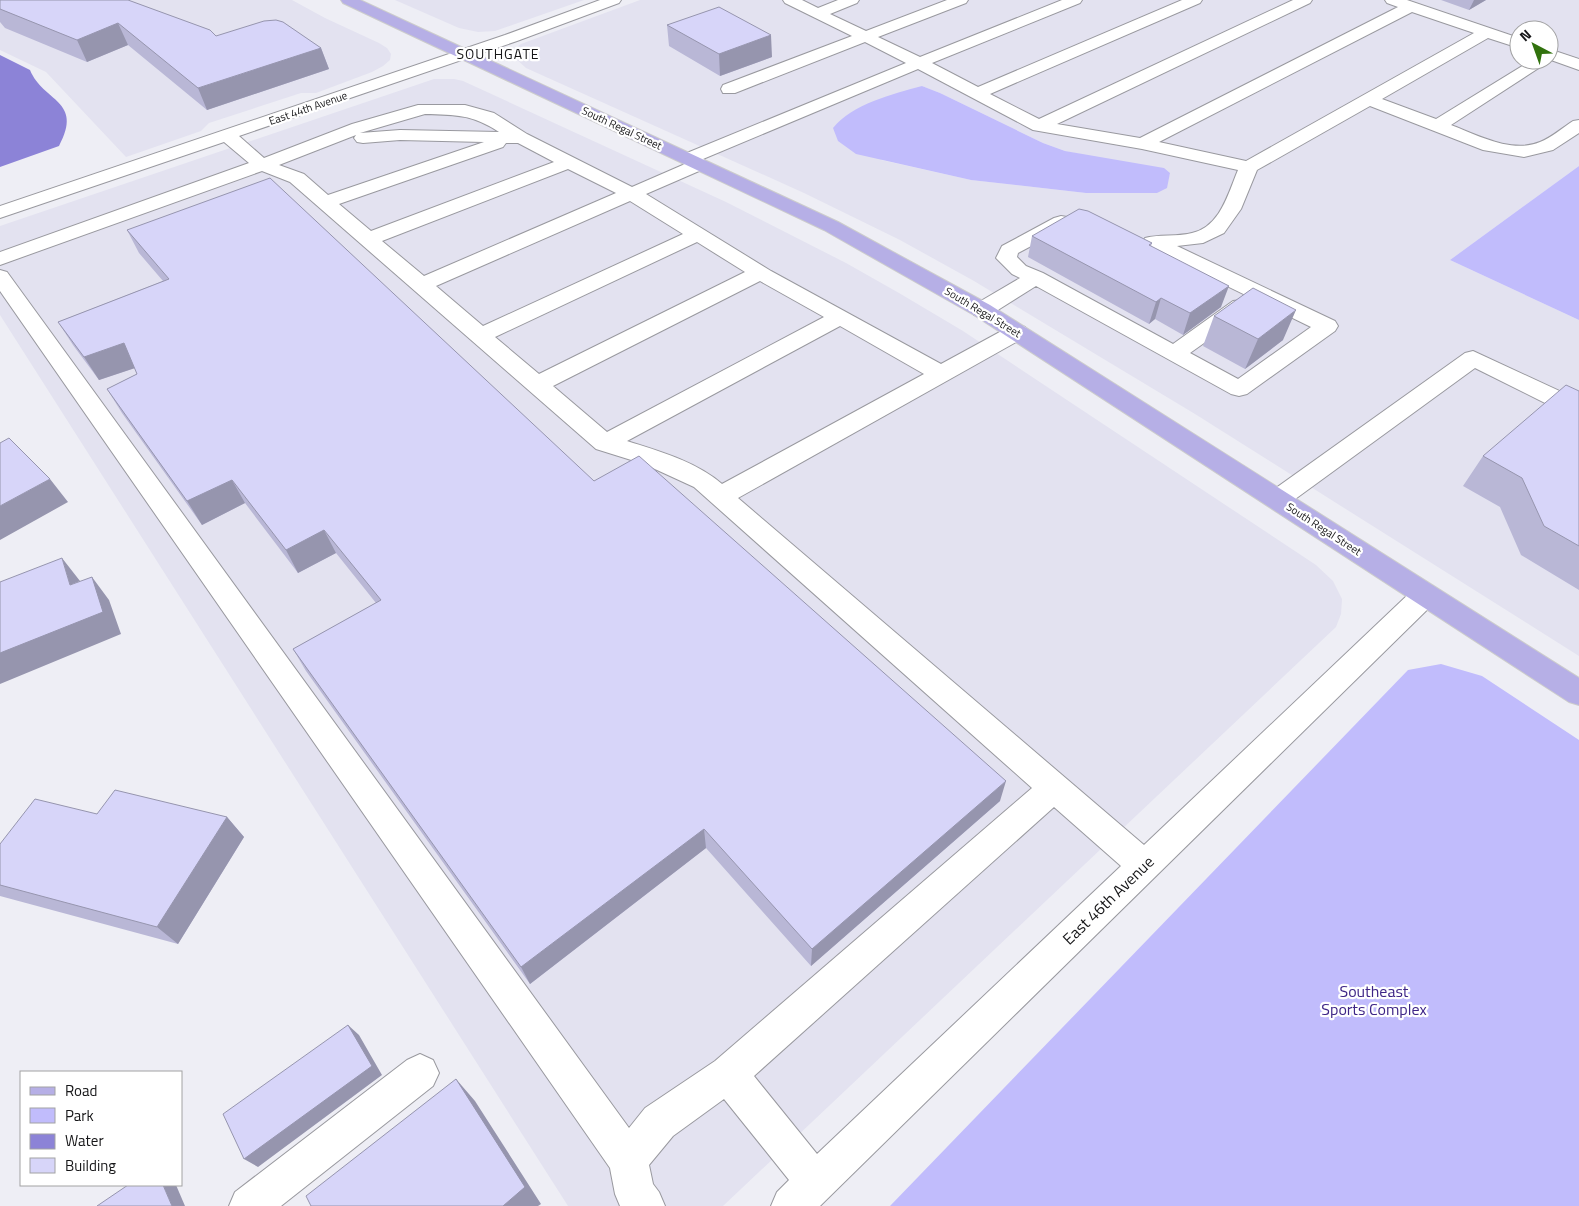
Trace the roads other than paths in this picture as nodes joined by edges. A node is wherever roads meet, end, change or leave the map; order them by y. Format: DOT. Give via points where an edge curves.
graph roads {
  1 [pos="348,0"];
  2 [pos="614,0"];
  3 [pos="790,0"];
  4 [pos="852,0"];
  5 [pos="961,0"];
  6 [pos="1075,0"];
  7 [pos="1195,0"];
  8 [pos="1305,0"];
  9 [pos="1392,0"];
  10 [pos="1411,6"];
  11 [pos="818,13"];
  12 [pos="1488,32"];
  13 [pos="867,37"];
  14 [pos="1509,39"];
  15 [pos="462,55"];
  16 [pos="1559,59"];
  17 [pos="919,63"];
  18 [pos="1579,65"];
  19 [pos="1526,70"];
  20 [pos="729,89"];
  21 [pos="978,93"];
  22 [pos="1368,99"];
  23 [pos="1579,125"];
  24 [pos="1039,126"];
  25 [pos="1437,126"];
  26 [pos="227,135"];
  27 [pos="521,138"];
  28 [pos="1142,144"];
  29 [pos="303,149"];
  30 [pos="694,161"];
  31 [pos="570,162"];
  32 [pos="262,165"];
  33 [pos="1249,167"];
  34 [pos="632,194"];
  35 [pos="326,202"];
  36 [pos="0,212"];
  37 [pos="1085,224"];
  38 [pos="698,234"];
  39 [pos="369,239"];
  40 [pos="0,259"];
  41 [pos="760,273"];
  42 [pos="0,276"];
  43 [pos="1036,277"];
  44 [pos="422,285"];
  45 [pos="1258,293"];
  46 [pos="982,310"];
  47 [pos="838,318"];
  48 [pos="1017,332"];
  49 [pos="481,335"];
  50 [pos="1175,353"];
  51 [pos="941,374"];
  52 [pos="538,384"];
  53 [pos="1579,410"];
  54 [pos="605,442"];
  55 [pos="721,496"];
  56 [pos="1278,499"];
  57 [pos="1425,595"];
  58 [pos="1579,693"];
  59 [pos="1054,788"];
  60 [pos="1144,866"];
  61 [pos="420,1073"];
  62 [pos="728,1074"];
  63 [pos="628,1160"];
  64 [pos="803,1194"];
  65 [pos="250,1206"];
  66 [pos="644,1206"];
  1 -- 15 [label="main road, South Regal Street"];
  2 -- 15 [label="street, East 44th Avenue"];
  3 -- 11 [label="street"];
  4 -- 11 [label="street"];
  5 -- 13 [label="street"];
  6 -- 17 [label="street"];
  7 -- 21 [label="street"];
  8 -- 24 [label="street"];
  9 -- 10 [label="street"];
  10 -- 12 [label="street"];
  10 -- 28 [label="street"];
  11 -- 13 [label="street"];
  12 -- 14 [label="street"];
  12 -- 22 [label="street"];
  13 -- 17 [label="street"];
  13 -- 20 [label="street"];
  15 -- 26 [label="street, East 44th Avenue"];
  15 -- 30 [label="main road, South Regal Street"];
  16 -- 18 [label="street"];
  17 -- 21 [label="street"];
  17 -- 30 [label="street"];
  19 -- 25 [label="street"];
  21 -- 24 [label="street"];
  22 -- 25 [label="street"];
  22 -- 33 [label="street"];
  23 -- 25 [label="street" via="1547,146 1524,152 1488,146"];
  24 -- 28 [label="street"];
  26 -- 32 [label="street"];
  26 -- 36 [label="street, East 44th Avenue"];
  27 -- 29 [label="street" via="380,135"];
  27 -- 29 [label="street" via="488,117 465,110 424,109 358,128"];
  27 -- 31 [label="street"];
  27 -- 35 [label="street" via="488,145"];
  28 -- 33 [label="street"];
  29 -- 32 [label="street"];
  30 -- 34 [label="street"];
  30 -- 46 [label="main road, South Regal Street" via="831,226"];
  31 -- 34 [label="street"];
  31 -- 39 [label="street"];
  32 -- 35 [label="street" via="297,178"];
  32 -- 40 [label="street"];
  33 -- 45 [label="street" via="1231,209 1217,229 1196,239 1143,240"];
  34 -- 38 [label="street"];
  34 -- 44 [label="street"];
  35 -- 39 [label="street"];
  37 -- 43 [label="street" via="1061,222 1009,250 1006,258 1019,270"];
  38 -- 41 [label="street"];
  38 -- 49 [label="street"];
  39 -- 44 [label="street"];
  41 -- 47 [label="street"];
  41 -- 52 [label="street"];
  42 -- 63 [label="street"];
  43 -- 46 [label="street"];
  43 -- 50 [label="street"];
  44 -- 49 [label="street"];
  45 -- 50 [label="street"];
  45 -- 50 [label="street" via="1326,326 1240,389"];
  46 -- 48 [label="main road, South Regal Street"];
  47 -- 51 [label="street"];
  47 -- 54 [label="street"];
  48 -- 51 [label="street"];
  48 -- 56 [label="main road, South Regal Street"];
  49 -- 52 [label="street"];
  51 -- 55 [label="street"];
  52 -- 54 [label="street"];
  53 -- 56 [label="street" via="1474,358"];
  54 -- 55 [label="street" via="653,458 703,481"];
  55 -- 59 [label="street"];
  56 -- 57 [label="main road, South Regal Street"];
  57 -- 58 [label="main road, South Regal Street"];
  57 -- 60 [label="street, East 46th Avenue"];
  59 -- 60 [label="street"];
  59 -- 62 [label="street"];
  60 -- 64 [label="street, East 46th Avenue"];
  61 -- 65 [label="street"];
  62 -- 63 [label="street" via="659,1122"];
  62 -- 64 [label="street"];
  63 -- 66 [label="street" via="635,1194"];
}
